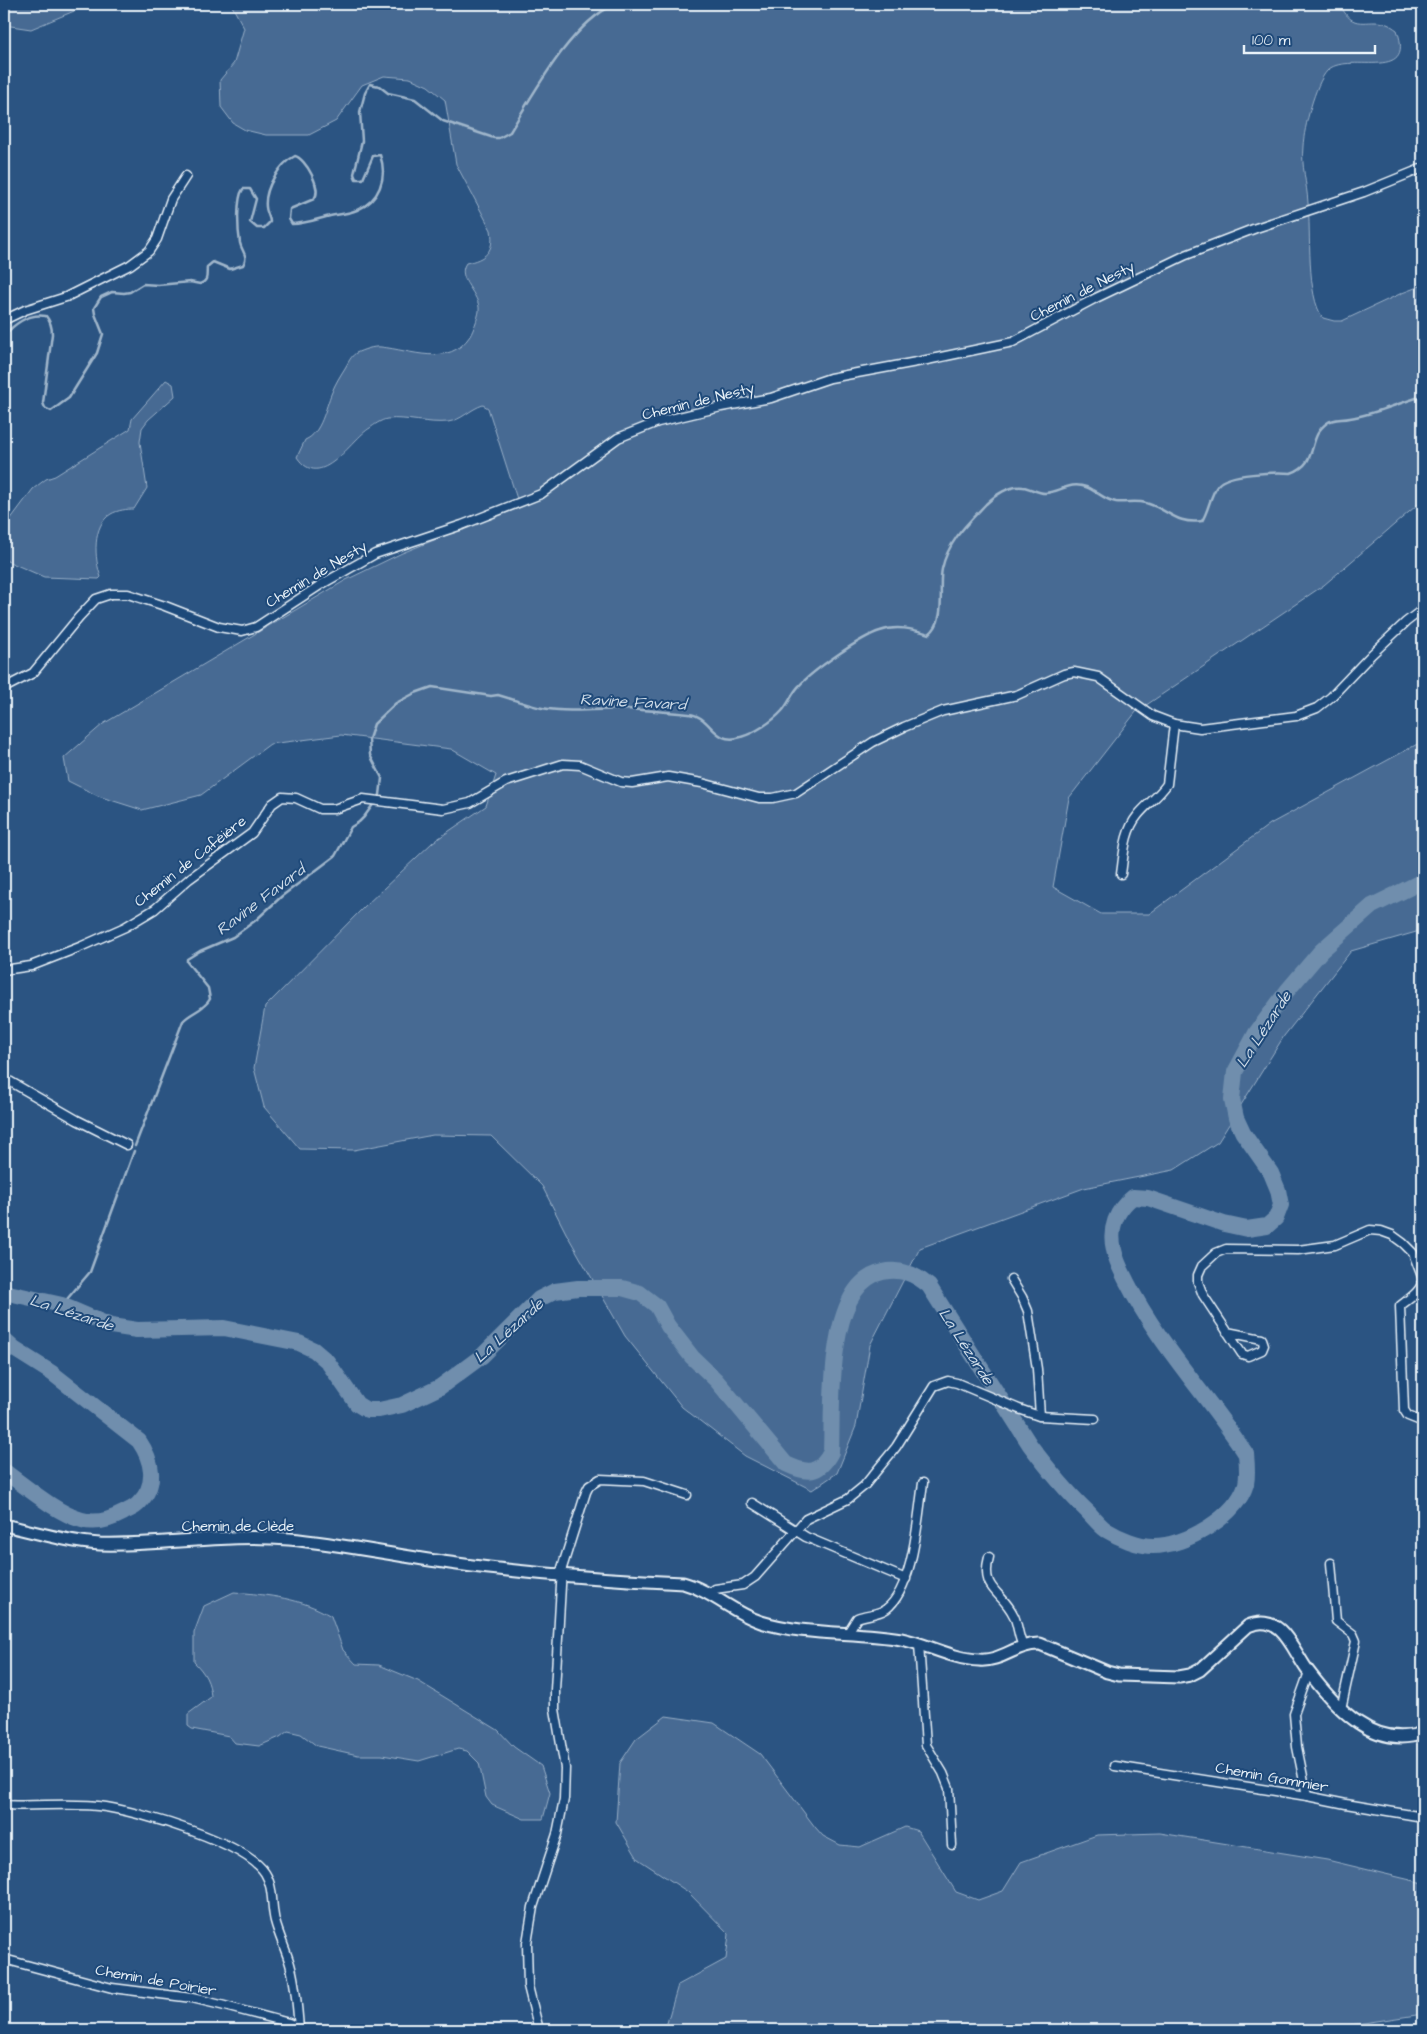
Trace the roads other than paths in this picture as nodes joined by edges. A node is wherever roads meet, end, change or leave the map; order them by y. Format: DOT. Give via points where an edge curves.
graph roads {
  1 [pos="1423,168"];
  2 [pos="186,176"];
  3 [pos="4,320"];
  4 [pos="1423,609"];
  5 [pos="4,688"];
  6 [pos="1174,724"];
  7 [pos="1121,874"];
  8 [pos="4,970"];
  9 [pos="4,1078"];
  10 [pos="127,1145"];
  11 [pos="1011,1278"];
  12 [pos="1423,1279"];
  13 [pos="1227,1332"];
  14 [pos="1040,1416"];
  15 [pos="1095,1419"];
  16 [pos="1423,1422"];
  17 [pos="923,1483"];
  18 [pos="687,1495"];
  19 [pos="752,1503"];
  20 [pos="4,1525"];
  21 [pos="794,1531"];
  22 [pos="989,1557"];
  23 [pos="1331,1563"];
  24 [pos="561,1576"];
  25 [pos="906,1579"];
  26 [pos="710,1593"];
  27 [pos="847,1634"];
  28 [pos="919,1644"];
  29 [pos="1023,1646"];
  30 [pos="1308,1672"];
  31 [pos="1341,1709"];
  32 [pos="1423,1733"];
  33 [pos="1115,1766"];
  34 [pos="1307,1796"];
  35 [pos="4,1805"];
  36 [pos="1423,1817"];
  37 [pos="952,1845"];
  38 [pos="4,1959"];
  39 [pos="300,2029"];
  40 [pos="539,2030"];
  1 -- 5 [label="street, Chemin de Nesty" via="1186,255 1013,342 830,378 771,398 658,422 618,438 541,494 376,554 256,627 242,631 219,627 128,594 111,594 96,599 33,674"];
  2 -- 3 [label="street" via="171,199 149,252 130,265 66,296"];
  4 -- 6 [label="street, Chemin de Caféière" via="1317,708 1296,716 1200,728"];
  6 -- 7 [label="street" via="1167,784 1137,816 1128,831"];
  6 -- 8 [label="street, Chemin de Caféière" via="1153,716 1098,677 1074,672 1017,696 942,711 873,742 796,793 773,798 759,798 668,777 632,784 580,765 564,764 506,782 470,803 443,809 363,799 334,810 320,809 296,798 282,797 272,804 252,833 189,879 155,909 80,947 31,966"];
  9 -- 10 [label="street"];
  11 -- 14 [label="street" via="1028,1311"];
  12 -- 13 [label="street" via="1413,1253 1392,1235 1381,1231 1370,1230 1335,1245 1298,1250 1226,1249 1207,1259 1198,1275 1202,1295"];
  12 -- 16 [label="street" via="1418,1292 1400,1306 1404,1410 1408,1416"];
  13 -- 13 [label="street" via="1242,1354 1248,1356 1264,1346 1262,1338"];
  14 -- 15 [label="street"];
  14 -- 21 [label="street" via="957,1382 948,1381 934,1386 896,1447 864,1486 848,1499 812,1515"];
  17 -- 25 [label="street"];
  18 -- 24 [label="street" via="644,1481 600,1479 594,1482 586,1492"];
  19 -- 21 [label="street"];
  20 -- 24 [label="main road, Chemin de Clède" via="100,1544 288,1539"];
  21 -- 25 [label="street"];
  21 -- 26 [label="street" via="755,1577 743,1585 715,1589"];
  22 -- 29 [label="street" via="987,1580 1010,1609"];
  23 -- 31 [label="street" via="1336,1621 1353,1634 1356,1641"];
  24 -- 26 [label="main road, Chemin de Clède" via="683,1583"];
  24 -- 40 [label="street" via="555,1709 565,1768 564,1791 557,1834 533,1906 527,1943 528,1986"];
  25 -- 27 [label="street" via="887,1608 857,1618"];
  26 -- 27 [label="main road, Chemin de Clède" via="759,1621 798,1630"];
  27 -- 28 [label="main road, Chemin de Clède" via="880,1636"];
  28 -- 29 [label="main road, Chemin de Clède" via="978,1660 994,1659"];
  28 -- 37 [label="street" via="926,1745 949,1788"];
  29 -- 30 [label="main road" via="1040,1644 1119,1675 1178,1677 1200,1670 1248,1626 1264,1622 1280,1630"];
  30 -- 31 [label="main road"];
  30 -- 34 [label="street" via="1294,1714"];
  31 -- 32 [label="main road" via="1372,1732 1385,1737 1400,1738"];
  33 -- 34 [label="street, Chemin Gommier"];
  34 -- 36 [label="street, Chemin Gommier"];
  35 -- 39 [label="street" via="90,1806 124,1811 209,1837 244,1853 262,1869 270,1884 275,1920 296,1988"];
  38 -- 39 [label="street, Chemin de Poirier" via="112,1988 192,1998 289,2023"];
}
